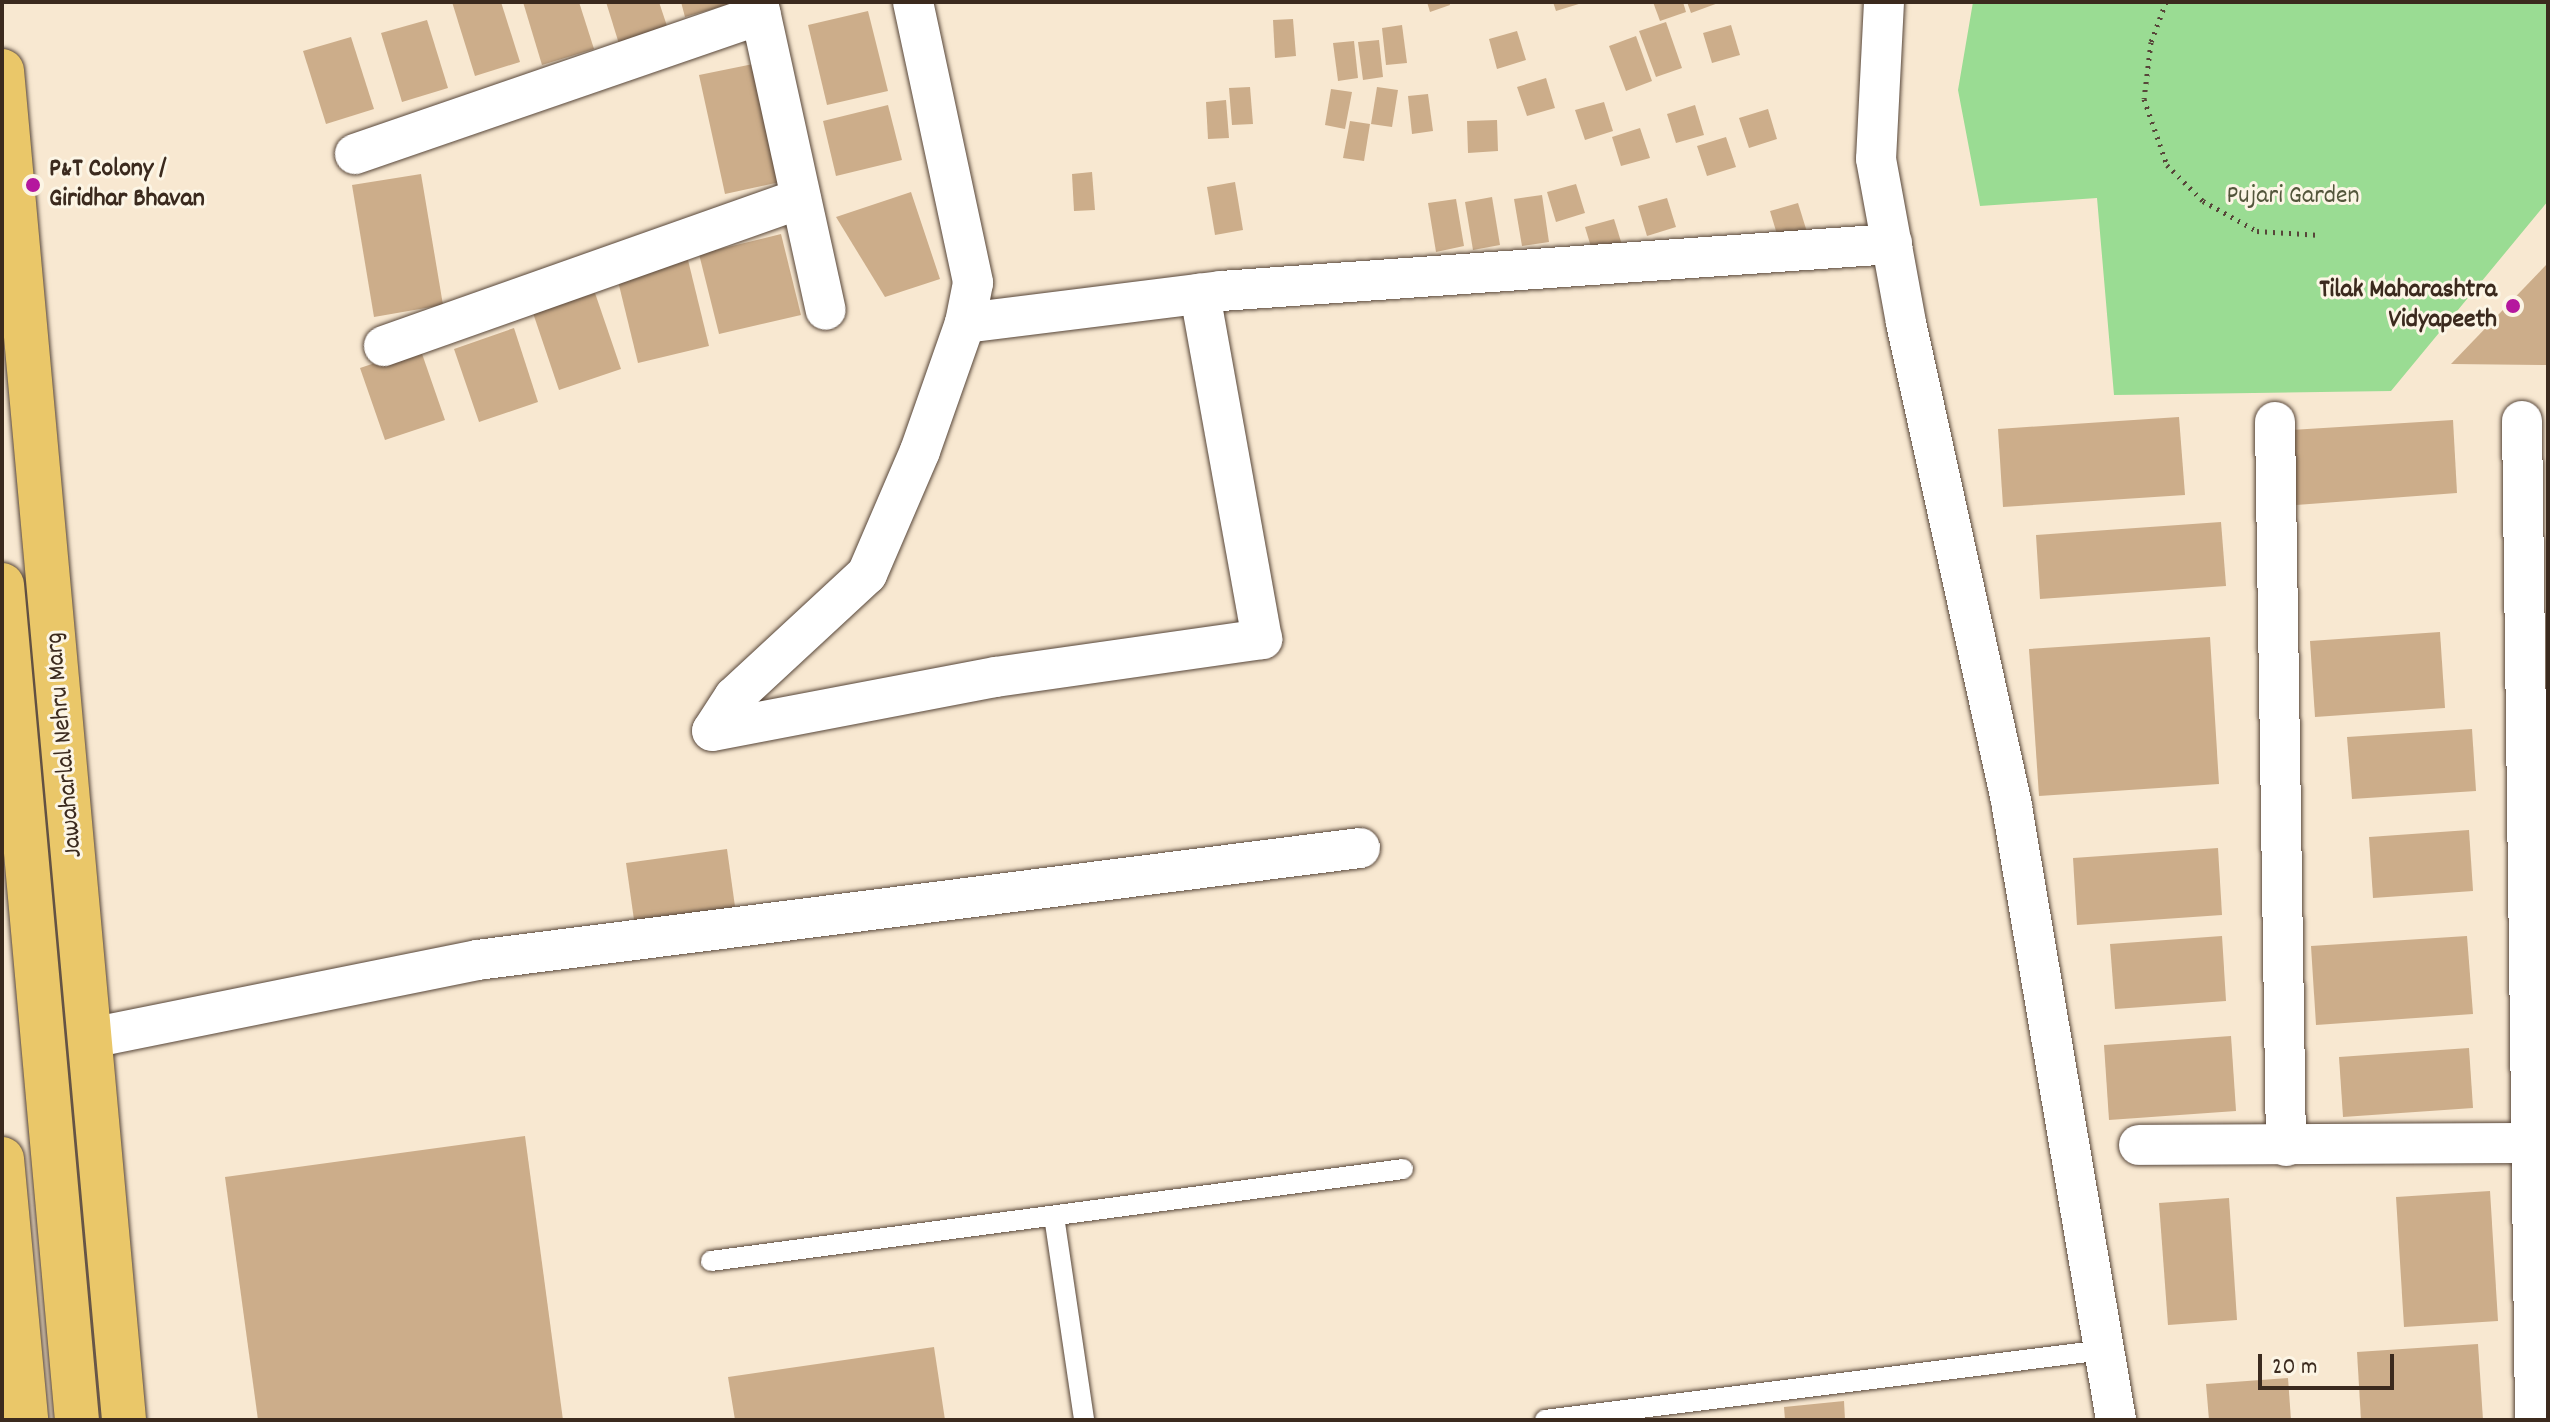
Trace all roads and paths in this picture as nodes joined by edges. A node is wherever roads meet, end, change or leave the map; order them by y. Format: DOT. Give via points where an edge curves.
graph roads {
  1 [pos="913,2"];
  2 [pos="1884,2"];
  3 [pos="2166,2"];
  4 [pos="760,8"];
  5 [pos="2,71"];
  6 [pos="355,154"];
  7 [pos="801,198"];
  8 [pos="2320,235"];
  9 [pos="1892,244"];
  10 [pos="1200,294"];
  11 [pos="826,310"];
  12 [pos="965,323"];
  13 [pos="384,346"];
  14 [pos="2522,421"];
  15 [pos="2275,422"];
  16 [pos="2,585"];
  17 [pos="1360,848"];
  18 [pos="91,1038"];
  19 [pos="2540,1143"];
  20 [pos="2139,1145"];
  21 [pos="2286,1146"];
  22 [pos="2,1159"];
  23 [pos="1403,1169"];
  24 [pos="1054,1216"];
  25 [pos="711,1261"];
  26 [pos="2104,1350"];
  27 [pos="26,1420"];
  28 [pos="77,1420"];
  29 [pos="124,1420"];
  30 [pos="1084,1420"];
  31 [pos="1545,1420"];
  32 [pos="2116,1420"];
  33 [pos="2535,1420"];
  1 -- 12 [label="street" via="973,283"];
  2 -- 9 [label="street" via="1876,159"];
  3 -- 8 [label="path" via="2151,42 2144,99 2167,165 2203,201 2257,231"];
  4 -- 6 [label="street"];
  4 -- 7 [label="street"];
  5 -- 18 [label="main road, Jawaharlal Nehru Marg"];
  7 -- 11 [label="street"];
  7 -- 13 [label="street"];
  9 -- 10 [label="street"];
  9 -- 26 [label="street" via="2015,822"];
  10 -- 12 [label="street"];
  10 -- 12 [label="street" via="1262,639 996,677 712,731 734,697 867,574 920,451"];
  14 -- 19 [label="street"];
  15 -- 21 [label="street"];
  16 -- 28 [label="main road"];
  17 -- 18 [label="street" via="477,960"];
  18 -- 29 [label="main road, Jawaharlal Nehru Marg"];
  19 -- 21 [label="street"];
  19 -- 33 [label="street"];
  20 -- 21 [label="street"];
  22 -- 27 [label="main road"];
  23 -- 24 [label="lane"];
  24 -- 25 [label="lane"];
  24 -- 30 [label="lane"];
  26 -- 31 [label="lane"];
  26 -- 32 [label="street"];
}
